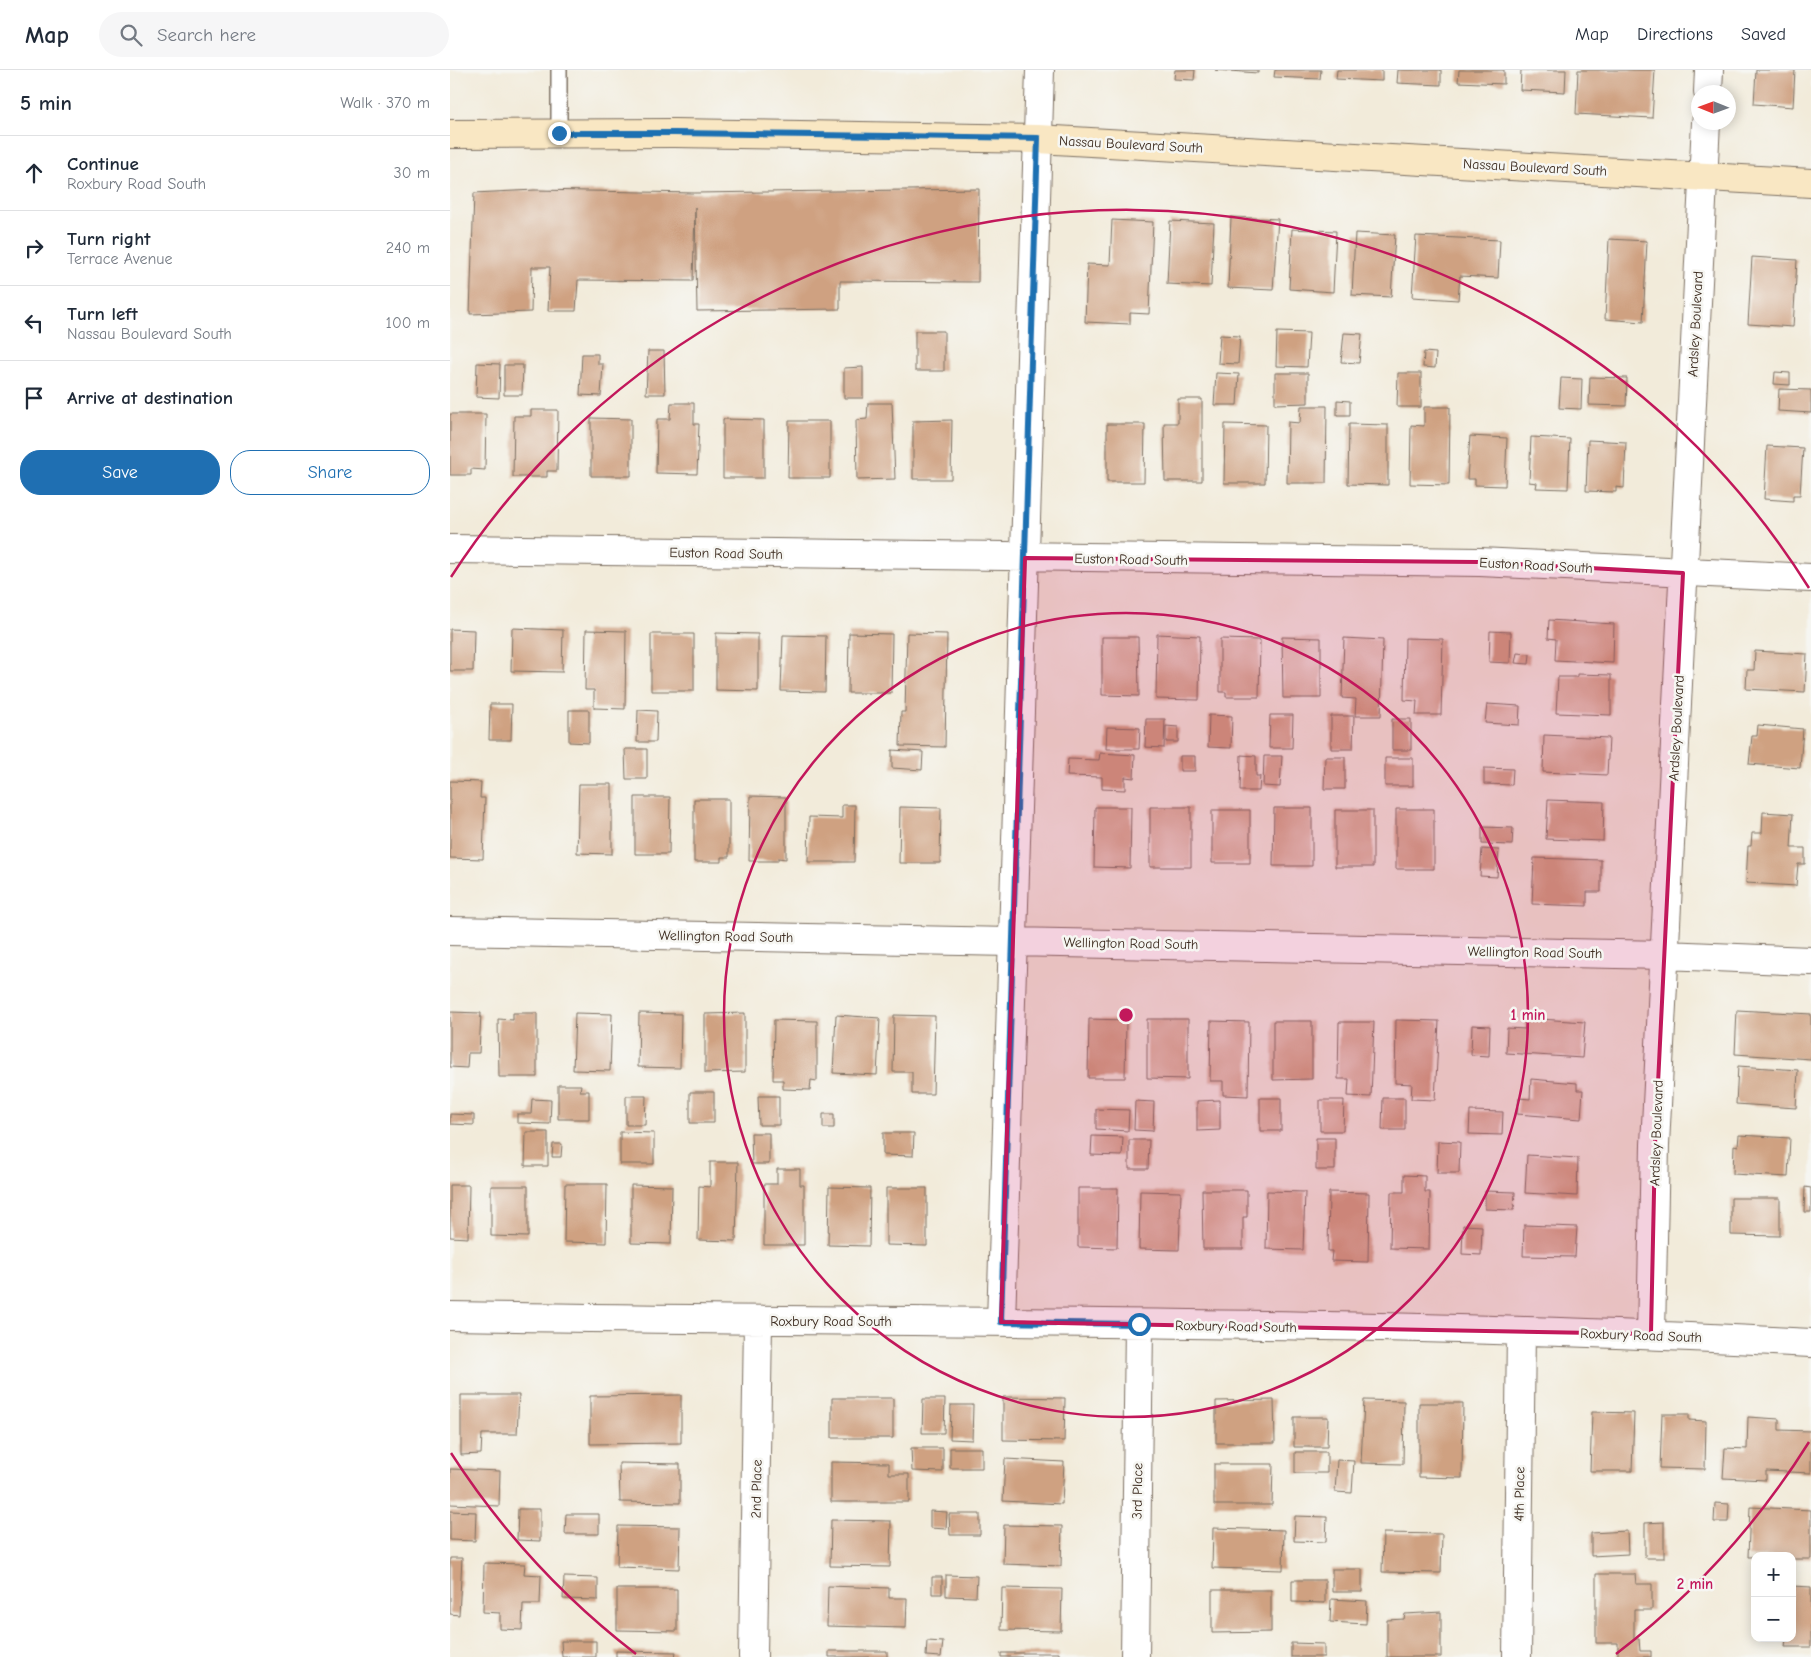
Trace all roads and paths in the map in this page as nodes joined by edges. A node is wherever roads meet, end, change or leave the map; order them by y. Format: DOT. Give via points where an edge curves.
graph roads {
  1 [pos="559,70"];
  2 [pos="1040,70"];
  3 [pos="1709,70"];
  4 [pos="1708,85"];
  5 [pos="1706,130"];
  6 [pos="559,133"];
  7 [pos="450,134"];
  8 [pos="1038,138"];
  9 [pos="1703,176"];
  10 [pos="1811,182"];
  11 [pos="450,549"];
  12 [pos="1025,558"];
  13 [pos="1683,573"];
  14 [pos="1811,578"];
  15 [pos="450,931"];
  16 [pos="1013,940"];
  17 [pos="1665,955"];
  18 [pos="1811,961"];
  19 [pos="450,1316"];
  20 [pos="758,1321"];
  21 [pos="1001,1322"];
  22 [pos="1139,1324"];
  23 [pos="1521,1331"];
  24 [pos="1651,1334"];
  25 [pos="1811,1343"];
  26 [pos="753,1657"];
  27 [pos="1135,1657"];
  28 [pos="1517,1657"];
  1 -- 6 [label="lane"];
  2 -- 8 [label="street"];
  3 -- 4 [label="street"];
  5 -- 9 [label="street, Ardsley Boulevard"];
  6 -- 7 [label="main road, Nassau Boulevard South"];
  6 -- 8 [label="main road, Nassau Boulevard South"];
  8 -- 9 [label="main road, Nassau Boulevard South"];
  8 -- 12 [label="street"];
  9 -- 10 [label="main road, Nassau Boulevard South"];
  9 -- 13 [label="street, Ardsley Boulevard"];
  11 -- 12 [label="street, Euston Road South"];
  12 -- 13 [label="street, Euston Road South" via="1480,562"];
  12 -- 16 [label="street"];
  13 -- 14 [label="street, Euston Road South"];
  13 -- 17 [label="street, Ardsley Boulevard"];
  15 -- 16 [label="street, Wellington Road South"];
  16 -- 17 [label="street, Wellington Road South"];
  16 -- 21 [label="street"];
  17 -- 18 [label="street, Wellington Road South"];
  17 -- 24 [label="street, Ardsley Boulevard" via="1654,1145"];
  19 -- 20 [label="street, Roxbury Road South"];
  20 -- 21 [label="street, Roxbury Road South"];
  20 -- 26 [label="street, 2nd Place"];
  21 -- 22 [label="street, Roxbury Road South"];
  22 -- 23 [label="street, Roxbury Road South"];
  22 -- 27 [label="street, 3rd Place"];
  23 -- 24 [label="street, Roxbury Road South"];
  23 -- 28 [label="street, 4th Place"];
  24 -- 25 [label="street, Roxbury Road South"];
}
